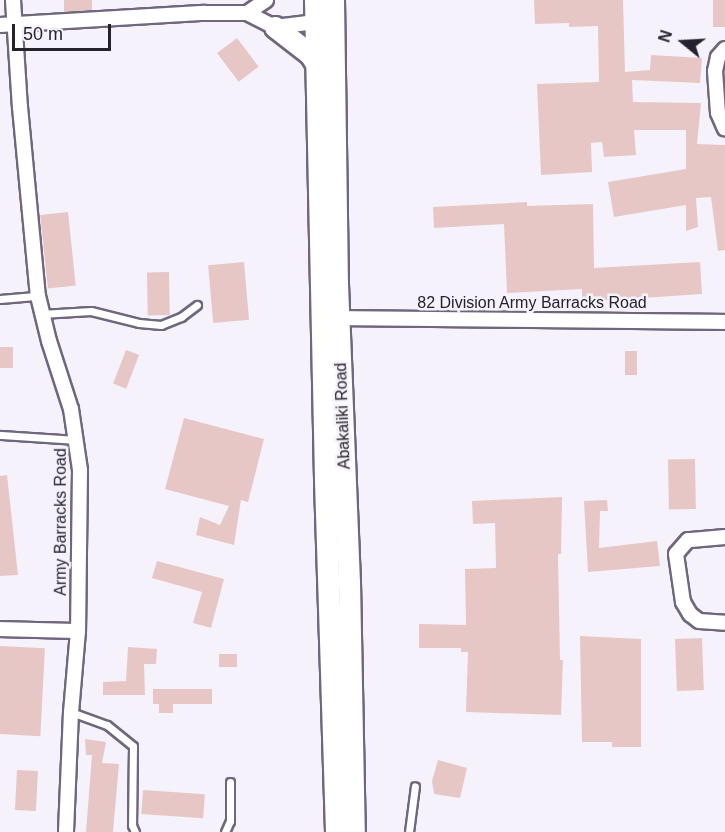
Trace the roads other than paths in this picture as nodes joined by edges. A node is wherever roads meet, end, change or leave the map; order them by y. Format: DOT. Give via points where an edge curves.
graph roads {
  1 [pos="13,0"];
  2 [pos="266,0"];
  3 [pos="315,0"];
  4 [pos="247,13"];
  5 [pos="327,14"];
  6 [pos="0,25"];
  7 [pos="15,25"];
  8 [pos="275,27"];
  9 [pos="725,49"];
  10 [pos="317,65"];
  11 [pos="725,129"];
  12 [pos="38,296"];
  13 [pos="0,299"];
  14 [pos="197,305"];
  15 [pos="40,314"];
  16 [pos="339,318"];
  17 [pos="725,322"];
  18 [pos="0,435"];
  19 [pos="77,440"];
  20 [pos="725,537"];
  21 [pos="725,623"];
  22 [pos="0,629"];
  23 [pos="78,631"];
  24 [pos="71,712"];
  25 [pos="230,782"];
  26 [pos="416,786"];
  27 [pos="66,832"];
  28 [pos="135,832"];
  29 [pos="225,832"];
  30 [pos="336,832"];
  31 [pos="354,832"];
  32 [pos="409,832"];
  1 -- 7 [label="street, Army Barracks Road"];
  2 -- 4 [label="street"];
  3 -- 5 [label="main road, Abakaliki Road"];
  4 -- 7 [label="street"];
  4 -- 8 [label="street"];
  5 -- 8 [label="street"];
  5 -- 10 [label="main road, Abakaliki Road"];
  5 -- 16 [label="main road, Abakaliki Road"];
  6 -- 7 [label="street"];
  7 -- 12 [label="street, Army Barracks Road"];
  8 -- 10 [label="main road" via="310,54"];
  9 -- 11 [label="street" via="718,57 715,71 718,113"];
  10 -- 30 [label="main road, Abakaliki Road"];
  12 -- 13 [label="lane"];
  12 -- 15 [label="street, Army Barracks Road"];
  14 -- 15 [label="lane" via="161,325 91,311"];
  15 -- 19 [label="street, Army Barracks Road"];
  16 -- 17 [label="street, 82 Division Army Barracks Road"];
  16 -- 31 [label="main road, Abakaliki Road"];
  18 -- 19 [label="lane"];
  19 -- 23 [label="street, Army Barracks Road"];
  20 -- 21 [label="street" via="688,540 676,554 681,594 690,614 699,621"];
  22 -- 23 [label="street"];
  23 -- 24 [label="street, Army Barracks Road"];
  24 -- 27 [label="street, Army Barracks Road"];
  24 -- 28 [label="lane" via="107,725 133,746"];
  25 -- 29 [label="lane" via="230,821"];
  26 -- 32 [label="lane"];
}
